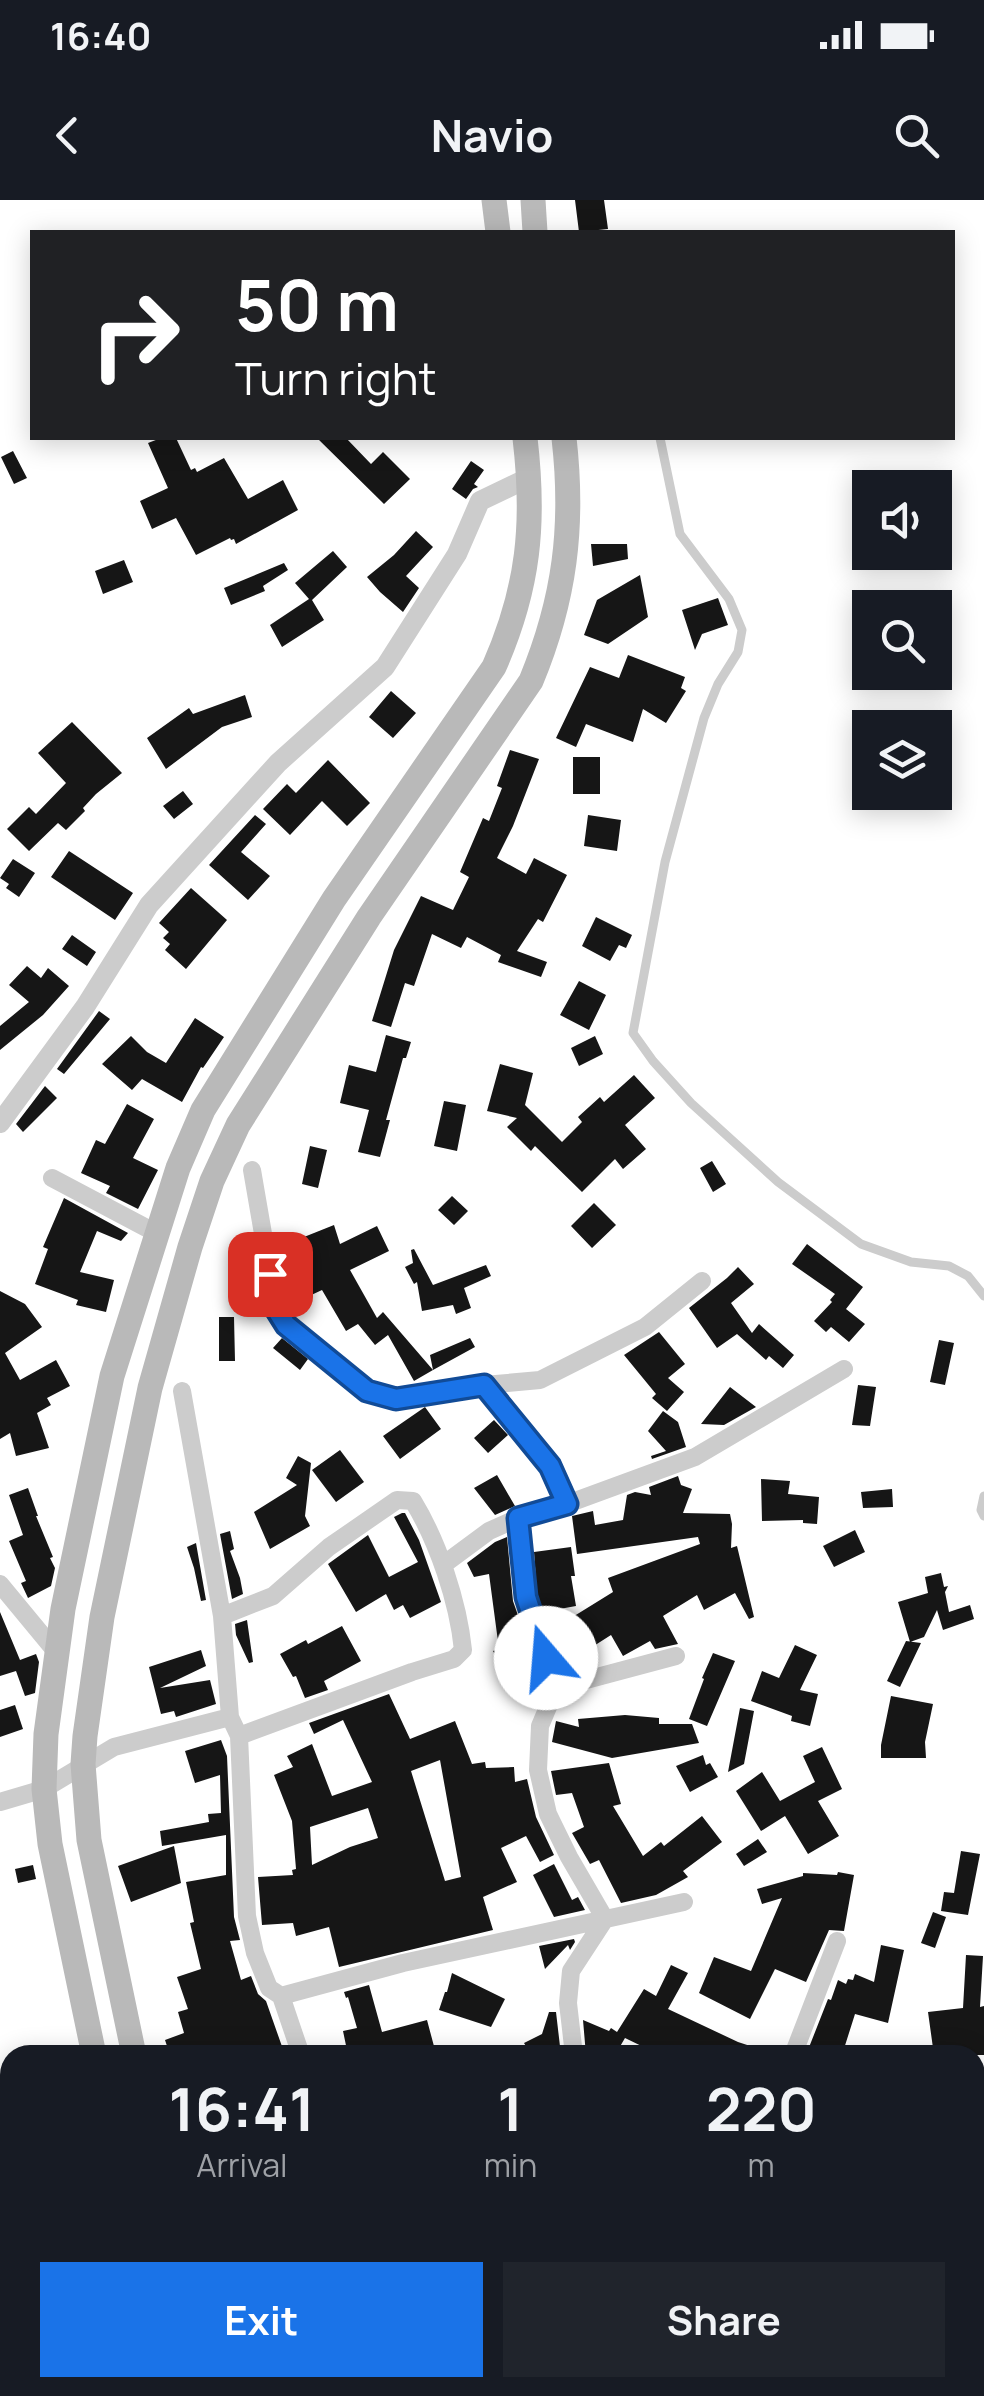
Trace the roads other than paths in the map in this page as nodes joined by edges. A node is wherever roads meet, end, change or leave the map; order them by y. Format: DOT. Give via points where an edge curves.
graph roads {
  1 [pos="494,200"];
  2 [pos="533,200"];
  3 [pos="498,230"];
  4 [pos="535,230"];
  5 [pos="525,440"];
  6 [pos="564,440"];
  7 [pos="660,440"];
  8 [pos="530,478"];
  9 [pos="0,1123"];
  10 [pos="252,1170"];
  11 [pos="52,1178"];
  12 [pos="156,1234"];
  13 [pos="702,1281"];
  14 [pos="984,1296"];
  15 [pos="844,1369"];
  16 [pos="484,1385"];
  17 [pos="182,1391"];
  18 [pos="984,1496"];
  19 [pos="567,1504"];
  20 [pos="984,1516"];
  21 [pos="518,1518"];
  22 [pos="443,1565"];
  23 [pos="0,1584"];
  24 [pos="222,1616"];
  25 [pos="56,1653"];
  26 [pos="676,1656"];
  27 [pos="556,1688"];
  28 [pos="230,1717"];
  29 [pos="240,1736"];
  30 [pos="83,1764"];
  31 [pos="44,1789"];
  32 [pos="0,1802"];
  33 [pos="684,1902"];
  34 [pos="606,1918"];
  35 [pos="837,1941"];
  36 [pos="281,1996"];
  37 [pos="92,2045"];
  38 [pos="132,2045"];
  39 [pos="298,2045"];
  40 [pos="573,2045"];
  41 [pos="797,2045"];
  1 -- 3 [label="main road"];
  2 -- 4 [label="main road"];
  5 -- 8 [label="main road"];
  6 -- 30 [label="main road" via="563,582 531,681 369,917 238,1125 212,1181 150,1388 102,1618"];
  7 -- 14 [label="lane" via="680,534 728,599 742,630 738,652 704,718 664,862 634,1033 691,1103 778,1182 861,1244 911,1262 949,1266"];
  8 -- 9 [label="street" via="480,501 456,554 385,666 278,764 149,905"];
  8 -- 12 [label="main road" via="526,575 494,667 334,899 203,1110"];
  10 -- 16 [label="street" via="276,1309 286,1325 367,1391 396,1399"];
  11 -- 12 [label="street"];
  12 -- 25 [label="main road" via="112,1376"];
  13 -- 16 [label="street" via="645,1326 540,1380"];
  15 -- 19 [label="street" via="695,1457"];
  16 -- 19 [label="street" via="550,1466"];
  17 -- 24 [label="street"];
  18 -- 20 [label="lane"];
  19 -- 21 [label="street"];
  21 -- 22 [label="street"];
  21 -- 27 [label="street" via="526,1597"];
  22 -- 24 [label="street" via="413,1501 397,1500 273,1596"];
  22 -- 29 [label="street" via="462,1635 463,1650 454,1659"];
  23 -- 25 [label="street"];
  24 -- 28 [label="street"];
  25 -- 31 [label="main road"];
  26 -- 27 [label="street"];
  27 -- 34 [label="street" via="540,1726 538,1770 548,1814"];
  28 -- 29 [label="street"];
  28 -- 30 [label="street" via="114,1746"];
  29 -- 36 [label="street" via="247,1916 269,1988"];
  30 -- 31 [label="street"];
  30 -- 38 [label="main road" via="89,1840"];
  31 -- 32 [label="street"];
  31 -- 37 [label="main road"];
  33 -- 34 [label="street"];
  34 -- 36 [label="street"];
  34 -- 40 [label="street" via="571,1971"];
  35 -- 41 [label="street"];
  36 -- 39 [label="street"];
}
